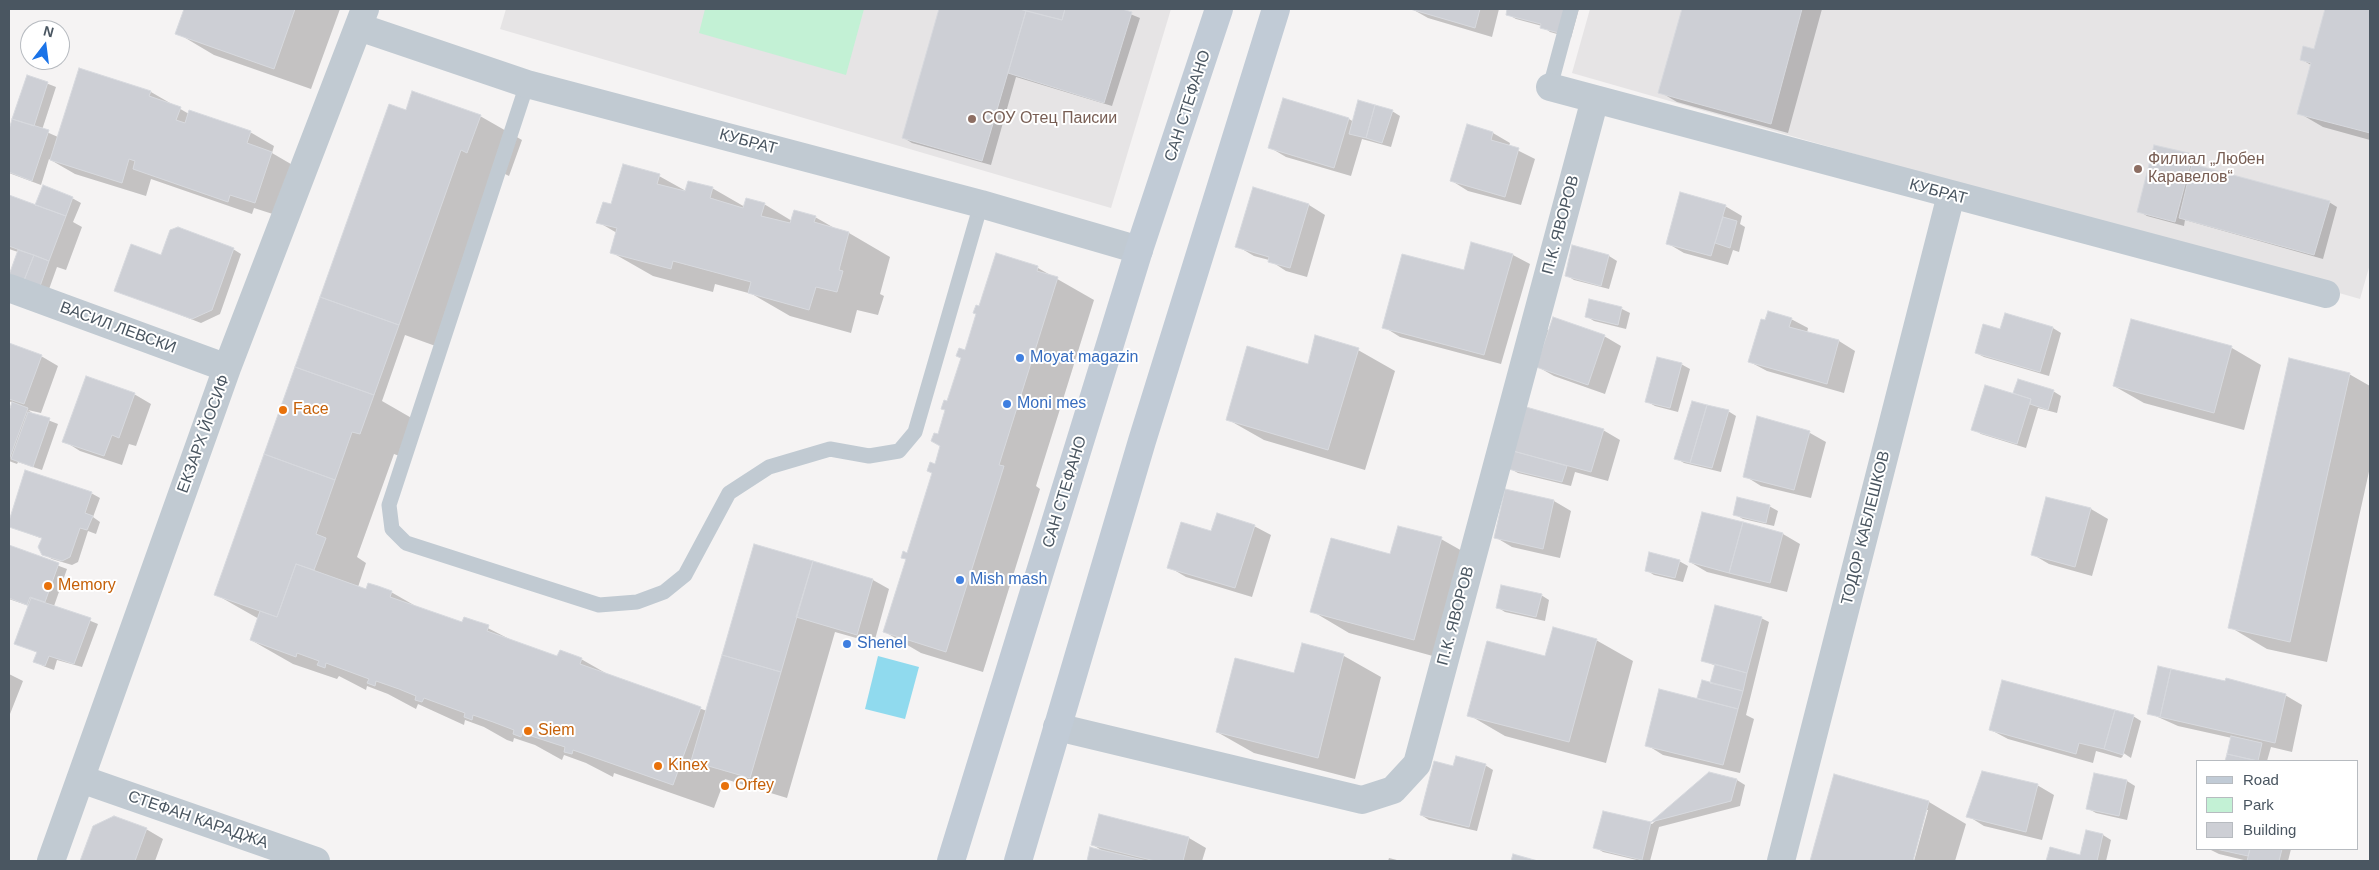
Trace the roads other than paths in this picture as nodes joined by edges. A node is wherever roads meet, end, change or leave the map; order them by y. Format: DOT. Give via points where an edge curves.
graph roads {
  1 [pos="1219,9"];
  2 [pos="1571,9"];
  3 [pos="1273,10"];
  4 [pos="362,18"];
  5 [pos="528,84"];
  6 [pos="1550,86"];
  7 [pos="1595,99"];
  8 [pos="1951,195"];
  9 [pos="981,204"];
  10 [pos="1139,250"];
  11 [pos="9,288"];
  12 [pos="2326,294"];
  13 [pos="228,368"];
  14 [pos="1057,728"];
  15 [pos="81,779"];
  16 [pos="51,861"];
  17 [pos="316,861"];
  18 [pos="951,861"];
  19 [pos="1018,861"];
  20 [pos="1781,861"];
  1 -- 10 [label="main road, САН СТЕФАНО"];
  2 -- 6 [label="lane"];
  3 -- 14 [label="main road"];
  4 -- 5 [label="street, КУБРАТ"];
  4 -- 13 [label="street, ЕКЗАРХ ЙОСИФ"];
  5 -- 9 [label="street, КУБРАТ"];
  5 -- 9 [label="lane" via="389,505 392,529 406,543 599,605 637,602 664,592 685,576 729,493 769,467 830,449 869,456 899,451 915,432"];
  6 -- 7 [label="street, КУБРАТ"];
  7 -- 8 [label="street, КУБРАТ"];
  7 -- 14 [label="street, П.К. ЯВОРОВ" via="1417,764 1393,790 1362,800"];
  8 -- 12 [label="street, КУБРАТ"];
  8 -- 20 [label="street, ТОДОР КАБЛЕШКОВ"];
  9 -- 10 [label="street, КУБРАТ"];
  10 -- 18 [label="main road, САН СТЕФАНО"];
  11 -- 13 [label="street, ВАСИЛ ЛЕВСКИ"];
  13 -- 15 [label="street, ЕКЗАРХ ЙОСИФ"];
  14 -- 19 [label="main road"];
  15 -- 16 [label="street, ЕКЗАРХ ЙОСИФ"];
  15 -- 17 [label="street, СТЕФАН КАРАДЖА"];
}
